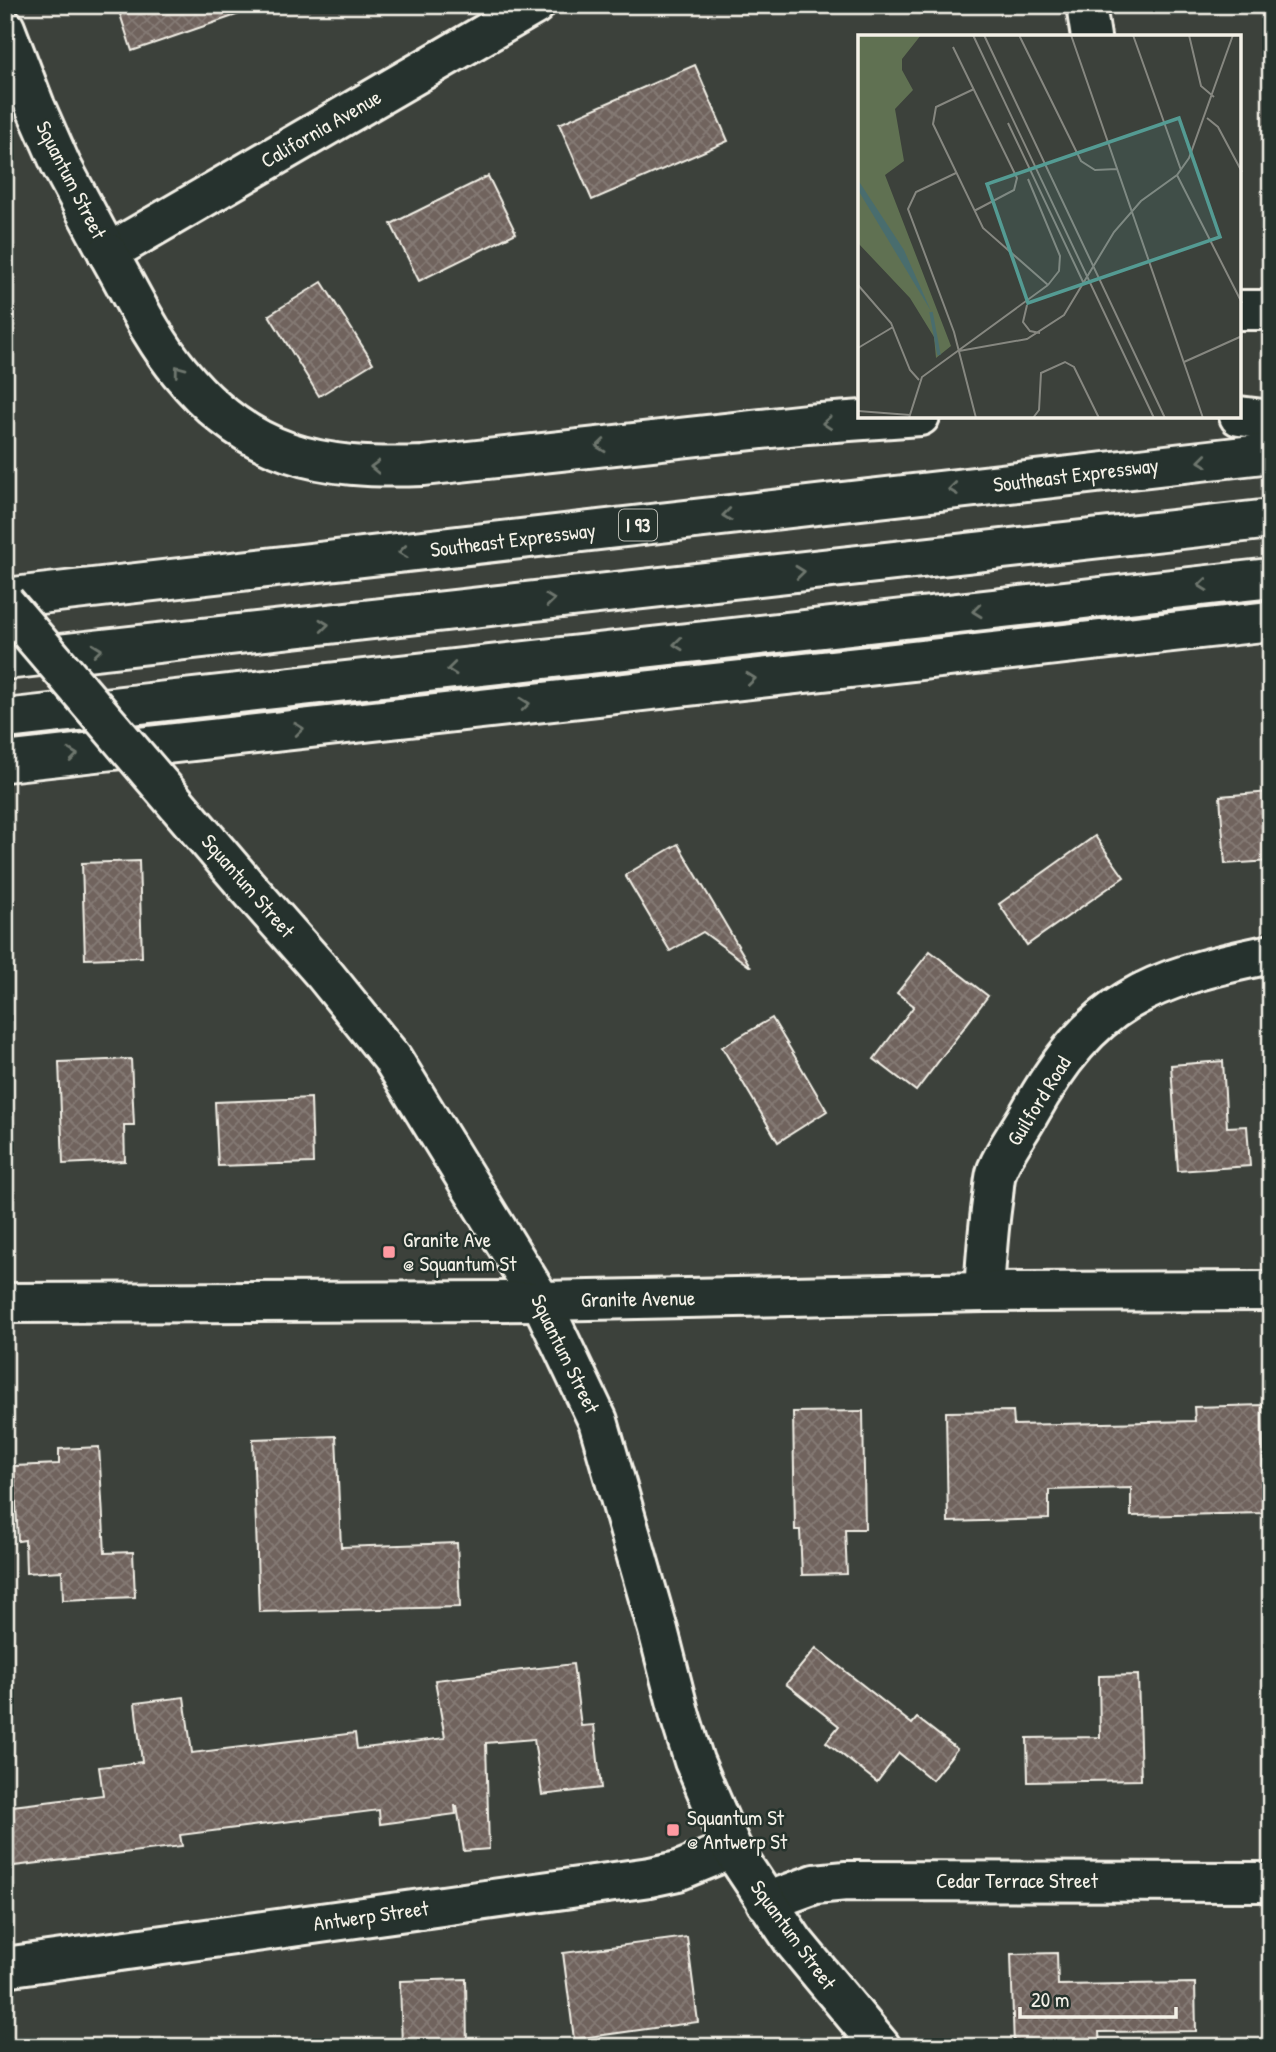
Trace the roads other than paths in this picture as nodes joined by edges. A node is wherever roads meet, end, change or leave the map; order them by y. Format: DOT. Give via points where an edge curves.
graph roads {
  1 [pos="535,5"];
  2 [pos="1086,5"];
  3 [pos="5,28"];
  4 [pos="1091,35"];
  5 [pos="108,253"];
  6 [pos="1241,310"];
  7 [pos="1271,310"];
  8 [pos="1241,416"];
  9 [pos="892,418"];
  10 [pos="1271,420"];
  11 [pos="1271,453"];
  12 [pos="1271,519"];
  13 [pos="1271,578"];
  14 [pos="5,600"];
  15 [pos="1271,621"];
  16 [pos="5,660"];
  17 [pos="5,719"];
  18 [pos="5,762"];
  19 [pos="1271,954"];
  20 [pos="1271,1291"];
  21 [pos="984,1292"];
  22 [pos="541,1301"];
  23 [pos="5,1303"];
  24 [pos="732,1849"];
  25 [pos="1271,1882"];
  26 [pos="766,1902"];
  27 [pos="5,1967"];
  28 [pos="881,2047"];
  1 -- 5 [label="main road, California Avenue"];
  2 -- 4 [label="main road"];
  3 -- 5 [label="main road, Squantum Street" via="61,165"];
  9 -- 5 [label="main road, Squantum Street, one-way" via="423,466 342,466 268,444 234,426 204,399 178,371"];
  6 -- 7 [label="main road"];
  8 -- 10 [label="main road"];
  11 -- 14 [label="main road, Southeast Expressway / I 93, one-way"];
  16 -- 12 [label="main road, one-way"];
  13 -- 17 [label="main road, one-way"];
  14 -- 22 [label="main road, Squantum Street, bridge" via="392,1058"];
  18 -- 15 [label="main road, one-way"];
  19 -- 21 [label="main road, Guilford Road" via="1151,986 1119,1004 1063,1058 997,1170"];
  20 -- 21 [label="main road, Granite Avenue"];
  21 -- 22 [label="main road, Granite Avenue"];
  22 -- 23 [label="main road, Granite Avenue"];
  22 -- 24 [label="main road, Squantum Street" via="598,1421 694,1761"];
  24 -- 26 [label="main road, Squantum Street"];
  24 -- 27 [label="main road, Antwerp Street" via="650,1877"];
  25 -- 26 [label="main road, Cedar Terrace Street" via="846,1881 815,1884"];
  26 -- 28 [label="main road, Squantum Street"];
}
